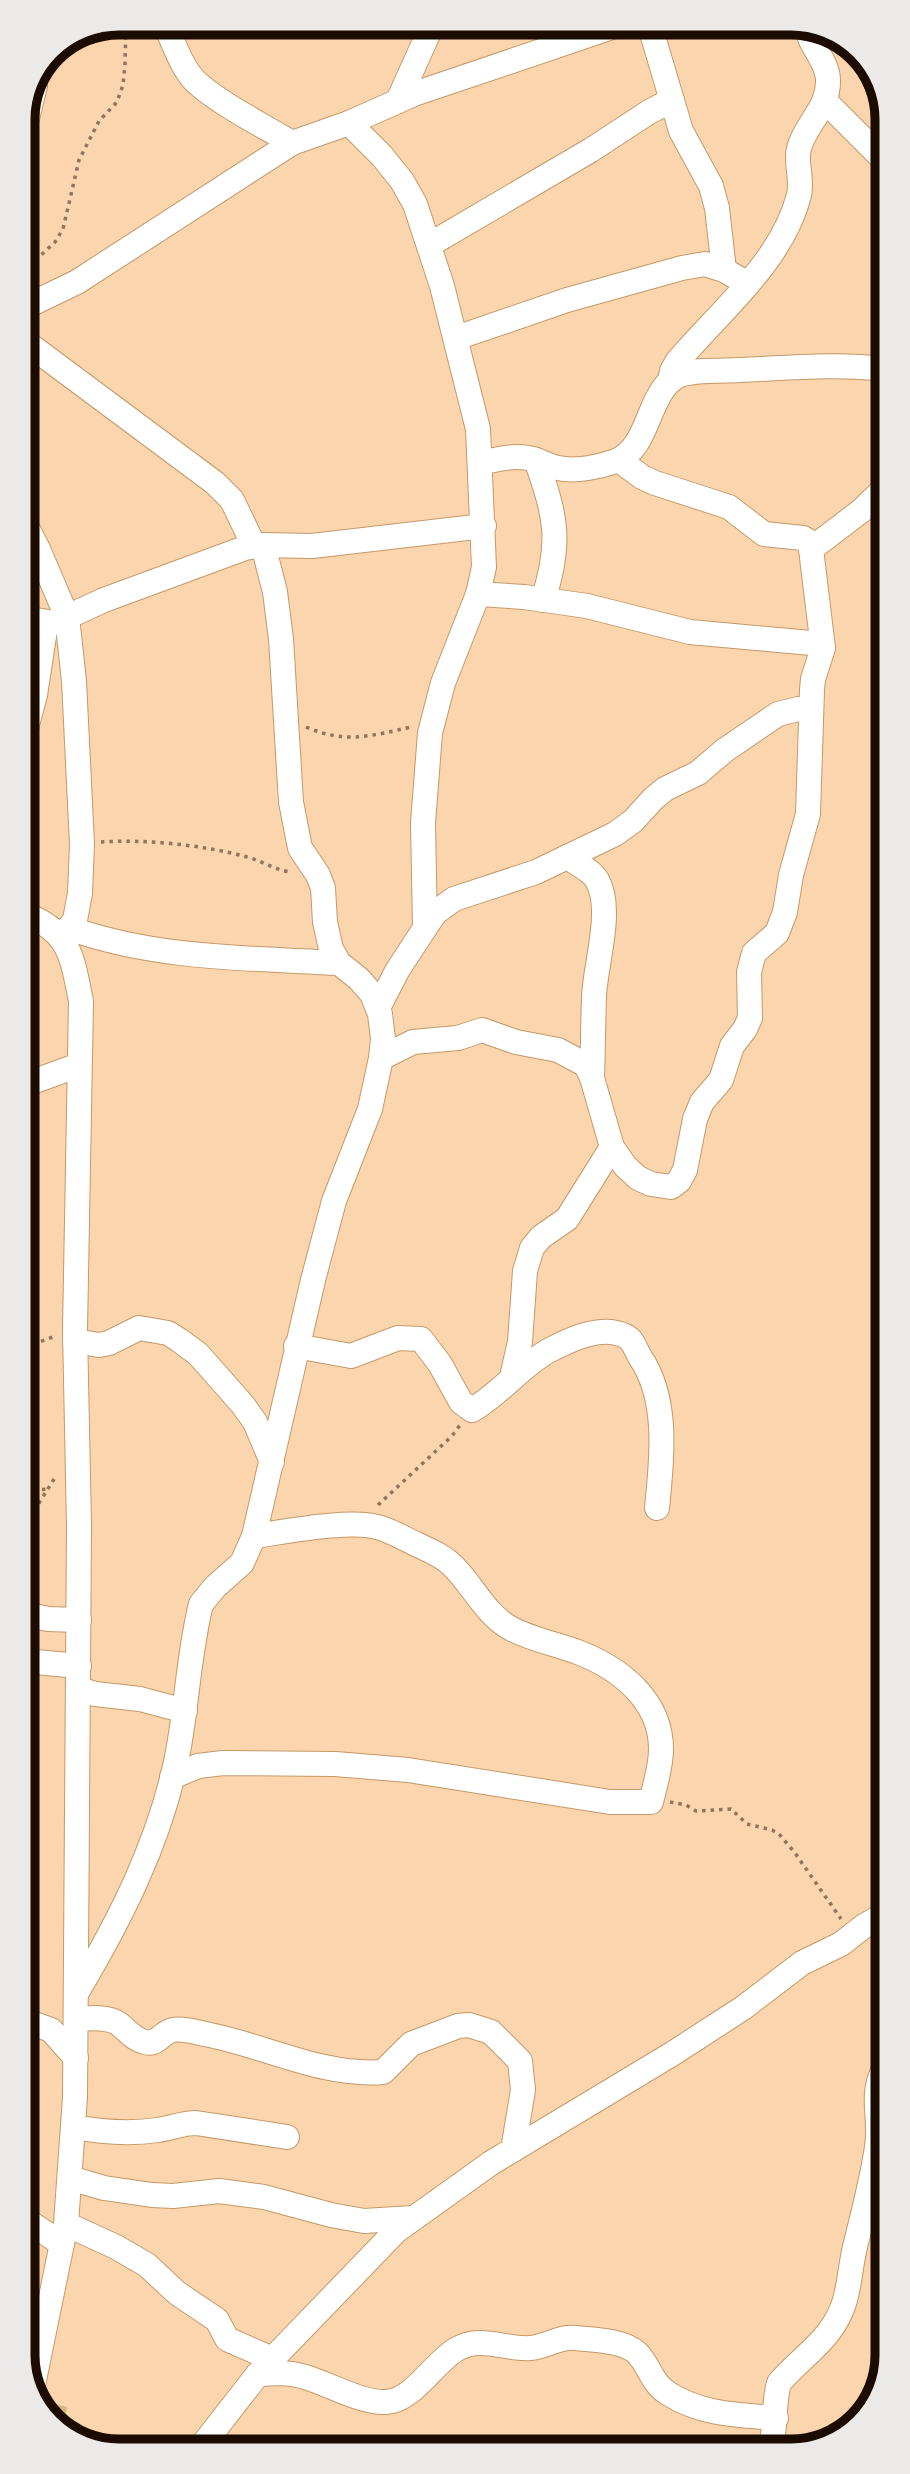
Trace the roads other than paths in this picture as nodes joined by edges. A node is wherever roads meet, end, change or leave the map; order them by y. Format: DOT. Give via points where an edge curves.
graph roads {
  1 [pos="169,35"];
  2 [pos="423,35"];
  3 [pos="588,35"];
  4 [pos="653,35"];
  5 [pos="809,37"];
  6 [pos="672,100"];
  7 [pos="398,101"];
  8 [pos="825,102"];
  9 [pos="349,123"];
  10 [pos="292,144"];
  11 [pos="875,151"];
  12 [pos="429,245"];
  13 [pos="724,270"];
  14 [pos="748,284"];
  15 [pos="35,302"];
  16 [pos="456,338"];
  17 [pos="35,349"];
  18 [pos="875,369"];
  19 [pos="670,381"];
  20 [pos="536,460"];
  21 [pos="618,460"];
  22 [pos="480,463"];
  23 [pos="875,498"];
  24 [pos="484,526"];
  25 [pos="35,544"];
  26 [pos="259,546"];
  27 [pos="811,549"];
  28 [pos="478,594"];
  29 [pos="543,600"];
  30 [pos="46,619"];
  31 [pos="822,643"];
  32 [pos="35,695"];
  33 [pos="811,712"];
  34 [pos="567,858"];
  35 [pos="35,918"];
  36 [pos="425,928"];
  37 [pos="64,931"];
  38 [pos="339,963"];
  39 [pos="378,1008"];
  40 [pos="381,1058"];
  41 [pos="79,1065"];
  42 [pos="592,1078"];
  43 [pos="35,1082"];
  44 [pos="612,1147"];
  45 [pos="75,1336"];
  46 [pos="296,1346"];
  47 [pos="512,1377"];
  48 [pos="272,1462"];
  49 [pos="657,1508"];
  50 [pos="254,1536"];
  51 [pos="35,1616"];
  52 [pos="79,1620"];
  53 [pos="35,1664"];
  54 [pos="79,1677"];
  55 [pos="184,1711"];
  56 [pos="172,1777"];
  57 [pos="875,1920"];
  58 [pos="77,1992"];
  59 [pos="77,2019"];
  60 [pos="35,2024"];
  61 [pos="76,2058"];
  62 [pos="74,2127"];
  63 [pos="287,2137"];
  64 [pos="513,2150"];
  65 [pos="875,2156"];
  66 [pos="70,2178"];
  67 [pos="414,2218"];
  68 [pos="35,2223"];
  69 [pos="64,2234"];
  70 [pos="265,2367"];
  71 [pos="36,2368"];
  72 [pos="776,2417"];
  73 [pos="208,2439"];
  74 [pos="772,2439"];
  1 -- 10 [label="street" via="194,79"];
  2 -- 7 [label="street"];
  3 -- 7 [label="street"];
  4 -- 6 [label="street"];
  5 -- 8 [label="street" via="828,75"];
  6 -- 12 [label="street"];
  6 -- 13 [label="street" via="681,131 711,186"];
  7 -- 9 [label="street"];
  8 -- 11 [label="street"];
  8 -- 14 [label="street" via="799,149 801,182 794,212"];
  9 -- 10 [label="street"];
  9 -- 12 [label="street" via="402,181"];
  10 -- 15 [label="street" via="77,282"];
  12 -- 16 [label="street"];
  13 -- 14 [label="street"];
  13 -- 16 [label="street" via="705,264 682,268"];
  14 -- 19 [label="street" via="677,362"];
  16 -- 22 [label="street" via="478,429"];
  17 -- 26 [label="street" via="215,484 232,500"];
  18 -- 19 [label="street" via="720,371 676,376"];
  19 -- 21 [label="street" via="636,443"];
  20 -- 21 [label="street" via="572,469"];
  20 -- 22 [label="street" via="515,457"];
  20 -- 29 [label="street" via="551,503 555,535 554,564"];
  21 -- 27 [label="street" via="655,483 729,507 759,532 803,538"];
  22 -- 24 [label="street"];
  23 -- 27 [label="street"];
  24 -- 26 [label="street" via="312,546"];
  24 -- 28 [label="street" via="484,567"];
  25 -- 30 [label="street" via="44,561"];
  26 -- 30 [label="street"];
  26 -- 38 [label="street" via="275,592 282,639 291,802 300,848 323,888 331,949"];
  27 -- 31 [label="street"];
  28 -- 29 [label="street"];
  28 -- 36 [label="street" via="432,723 423,823"];
  29 -- 31 [label="street" via="607,610 690,632"];
  30 -- 32 [label="street"];
  30 -- 37 [label="street" via="74,681 82,844 78,909"];
  31 -- 33 [label="street"];
  33 -- 34 [label="street" via="798,709 778,714 698,773 666,789 626,827"];
  33 -- 44 [label="street" via="808,814 785,912 777,933 754,953 749,972 750,1018 732,1046 721,1080 702,1102 685,1170 671,1187 651,1184 625,1167"];
  34 -- 36 [label="street" via="454,899 435,913"];
  34 -- 42 [label="street" via="589,871 603,896"];
  35 -- 37 [label="street"];
  36 -- 39 [label="street"];
  37 -- 38 [label="street" via="163,951"];
  37 -- 41 [label="street" via="81,1002"];
  38 -- 39 [label="street" via="372,994"];
  39 -- 40 [label="street"];
  40 -- 42 [label="street" via="413,1042 458,1038 482,1030 558,1049 586,1065"];
  40 -- 46 [label="street" via="370,1109 334,1201"];
  41 -- 43 [label="street"];
  41 -- 45 [label="street"];
  42 -- 44 [label="street"];
  44 -- 47 [label="street" via="567,1219 531,1248"];
  45 -- 48 [label="street" via="99,1345 139,1328 168,1333 179,1340 198,1354 243,1405"];
  45 -- 52 [label="street"];
  46 -- 47 [label="street" via="352,1356 398,1338 421,1339 461,1402 472,1409"];
  46 -- 48 [label="street"];
  47 -- 49 [label="street" via="534,1359 595,1332 623,1335 633,1342 653,1379 657,1399 662,1460"];
  48 -- 50 [label="street"];
  50 -- 55 [label="street" via="242,1563 201,1604"];
  50 -- 56 [label="street" via="356,1524 377,1527 449,1562 509,1627 605,1664 629,1681 654,1715 661,1750 651,1802 610,1802 408,1770 335,1764 223,1763 198,1766"];
  51 -- 52 [label="street"];
  52 -- 54 [label="street"];
  53 -- 54 [label="street"];
  54 -- 55 [label="street" via="95,1694 140,1699"];
  54 -- 58 [label="street"];
  55 -- 56 [label="street"];
  56 -- 58 [label="street" via="142,1869"];
  57 -- 64 [label="street" via="803,1963 672,2054"];
  58 -- 59 [label="street"];
  59 -- 61 [label="street"];
  59 -- 64 [label="street" via="111,2020 148,2044 173,2030 185,2030 368,2073 383,2072 411,2044 458,2026 481,2028 500,2039 520,2062 523,2090"];
  60 -- 61 [label="street" via="51,2030"];
  61 -- 62 [label="street"];
  62 -- 63 [label="street" via="120,2132 196,2123"];
  62 -- 66 [label="street"];
  64 -- 67 [label="street"];
  65 -- 72 [label="street" via="848,2298 827,2334 779,2383"];
  66 -- 67 [label="street" via="152,2195 219,2191 264,2197 364,2221"];
  66 -- 69 [label="street"];
  67 -- 70 [label="street" via="396,2231"];
  68 -- 69 [label="street"];
  69 -- 70 [label="street" via="116,2247 147,2265 217,2320 227,2339"];
  69 -- 71 [label="street"];
  70 -- 72 [label="street" via="385,2402 414,2389 457,2348 491,2343 529,2348 572,2337 637,2353 653,2380 687,2404 711,2413"];
  70 -- 73 [label="street"];
  72 -- 74 [label="street"];
}
